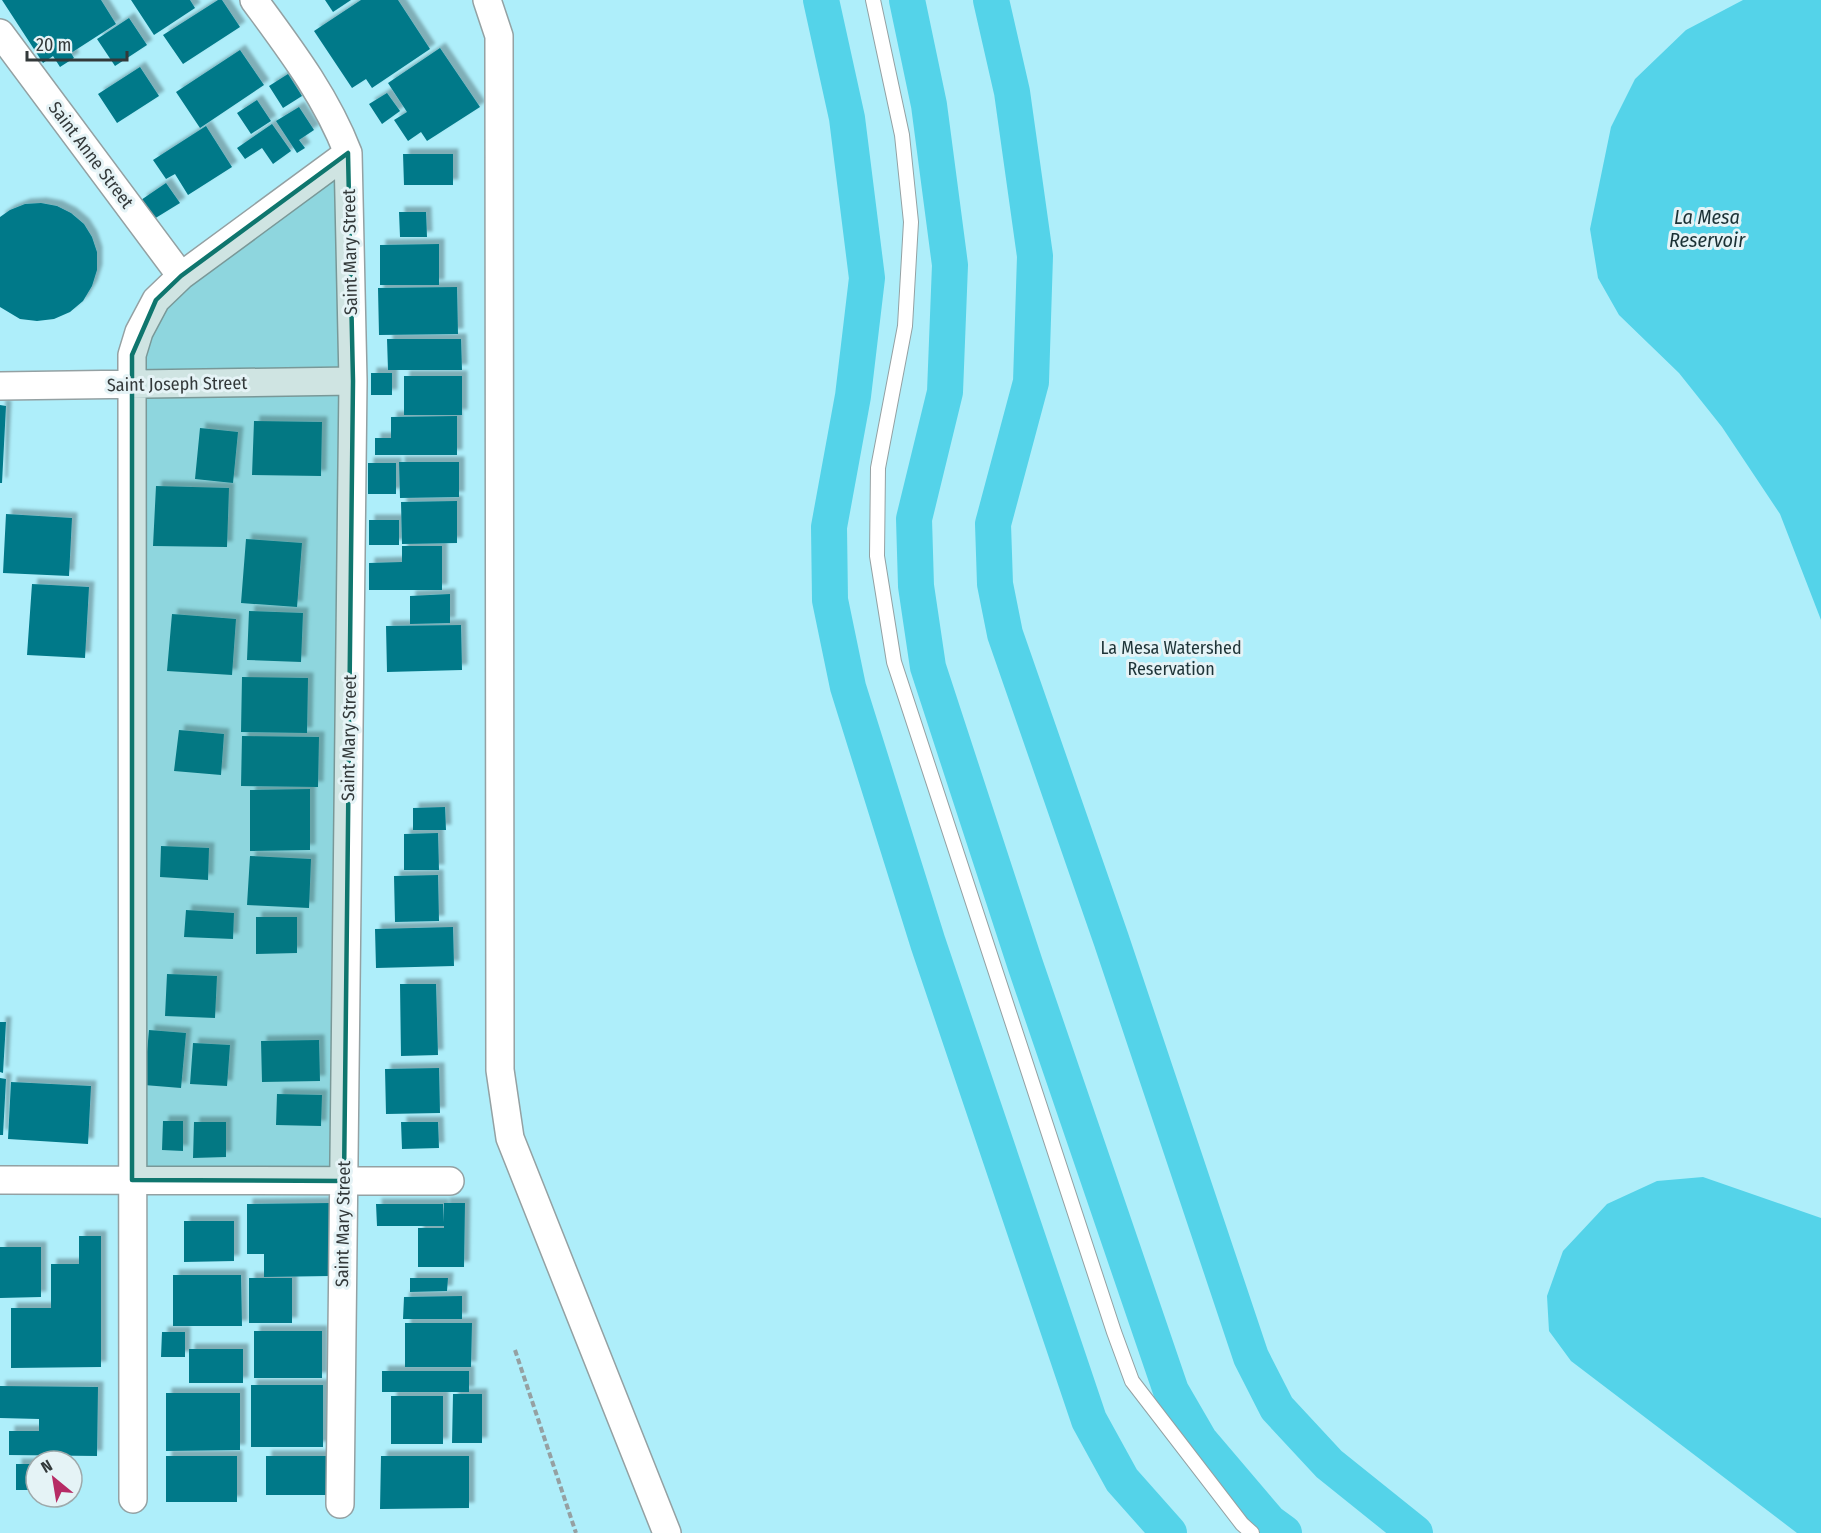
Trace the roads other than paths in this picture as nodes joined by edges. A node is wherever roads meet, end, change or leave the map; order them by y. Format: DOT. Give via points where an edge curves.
graph roads {
  1 [pos="254,0"];
  2 [pos="488,0"];
  3 [pos="873,0"];
  4 [pos="0,33"];
  5 [pos="348,153"];
  6 [pos="181,276"];
  7 [pos="353,381"];
  8 [pos="130,384"];
  9 [pos="0,386"];
  10 [pos="0,1180"];
  11 [pos="132,1180"];
  12 [pos="344,1181"];
  13 [pos="450,1181"];
  14 [pos="133,1499"];
  15 [pos="340,1504"];
  16 [pos="667,1533"];
  17 [pos="1252,1533"];
  1 -- 5 [label="street, Saint Mary Street" via="321,94"];
  2 -- 16 [label="street" via="499,36 500,1070 510,1137"];
  3 -- 17 [label="lane" via="902,135 911,222 905,327 878,468 877,556 894,662 1132,1381"];
  4 -- 6 [label="street, Saint Anne Street"];
  5 -- 6 [label="street"];
  5 -- 7 [label="street, Saint Mary Street"];
  6 -- 8 [label="street" via="156,300 139,332"];
  7 -- 8 [label="street, Saint Joseph Street"];
  7 -- 12 [label="street, Saint Mary Street"];
  8 -- 9 [label="street, Saint Joseph Street"];
  8 -- 11 [label="street"];
  10 -- 11 [label="street"];
  11 -- 12 [label="street"];
  11 -- 14 [label="street"];
  12 -- 13 [label="street"];
  12 -- 15 [label="street, Saint Mary Street"];
}
